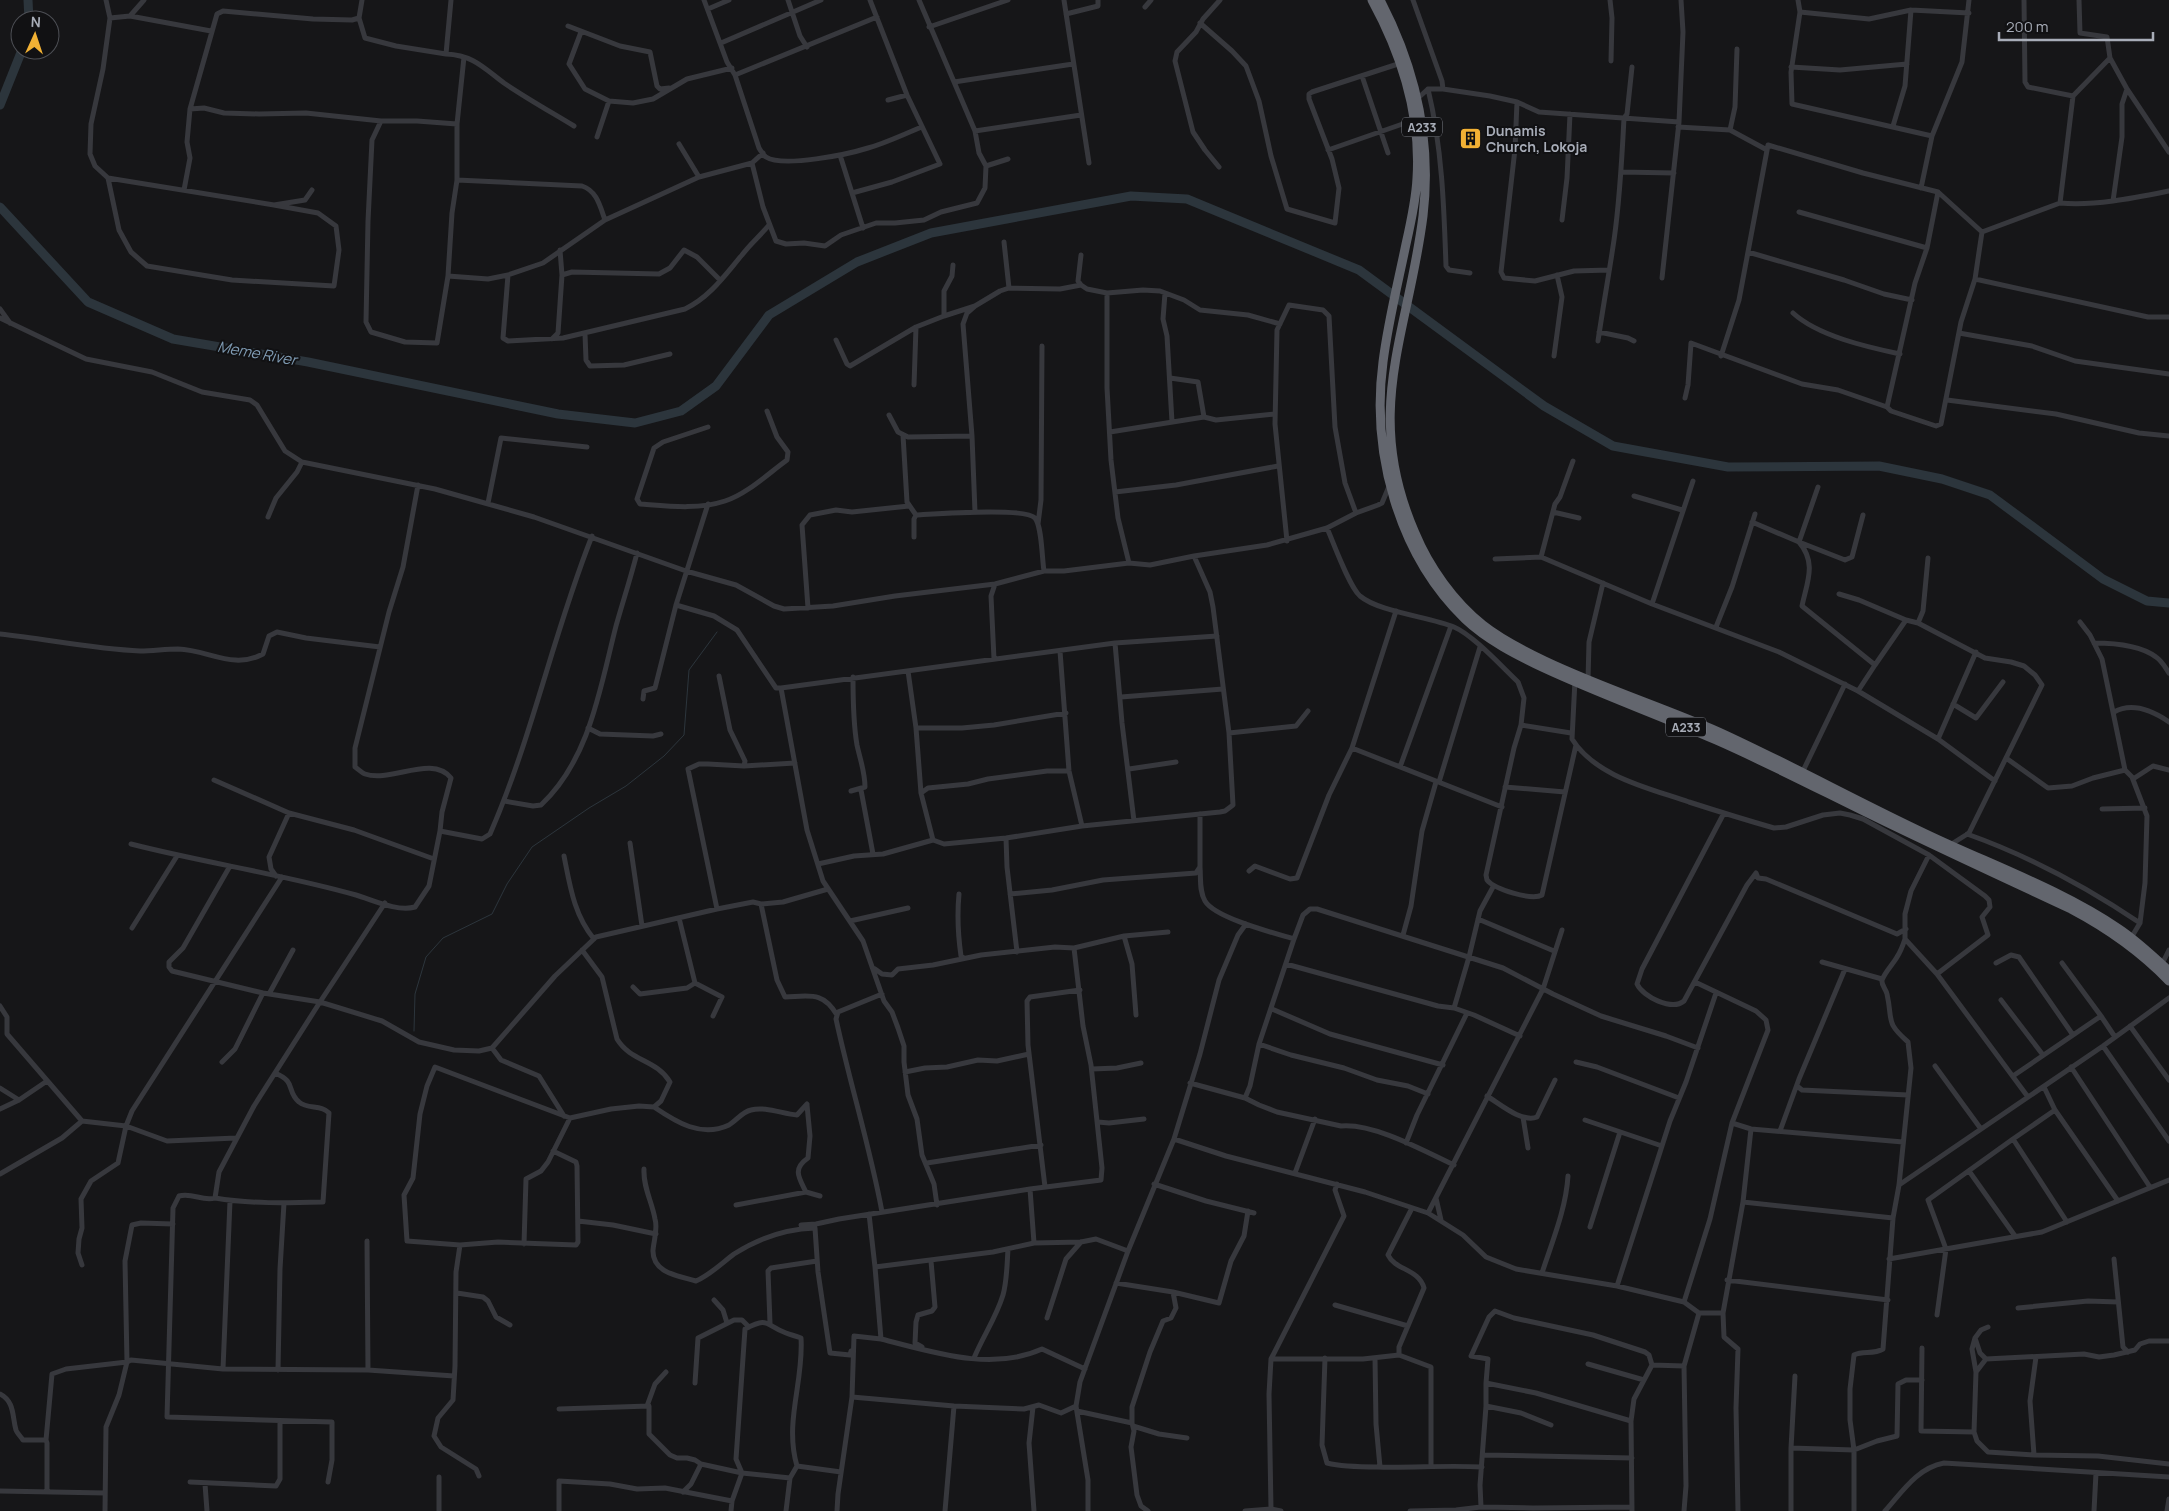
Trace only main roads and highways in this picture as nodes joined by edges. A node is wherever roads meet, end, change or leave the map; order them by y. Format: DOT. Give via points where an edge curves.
graph roads {
  1 [pos="1372,0"];
  2 [pos="1380,0"];
  3 [pos="1575,678"];
  4 [pos="1924,836"];
  5 [pos="2166,968"];
  6 [pos="2169,981"];
  1 -- 3 [label="highway, A233" via="1401,63 1414,120 1418,180 1387,340 1380,399 1390,484 1410,539 1426,570 1466,620 1526,659"];
  2 -- 3 [label="highway, A233" via="1405,55 1417,99 1425,182 1423,214 1390,390 1389,434 1400,495 1432,565 1451,592 1481,623"];
  3 -- 4 [label="highway, A233"];
  3 -- 4 [label="highway, A233" via="1588,680 1716,731"];
  4 -- 5 [label="highway, A233" via="2075,903 2131,938"];
  4 -- 6 [label="highway, A233" via="2095,922 2132,948"];
}
